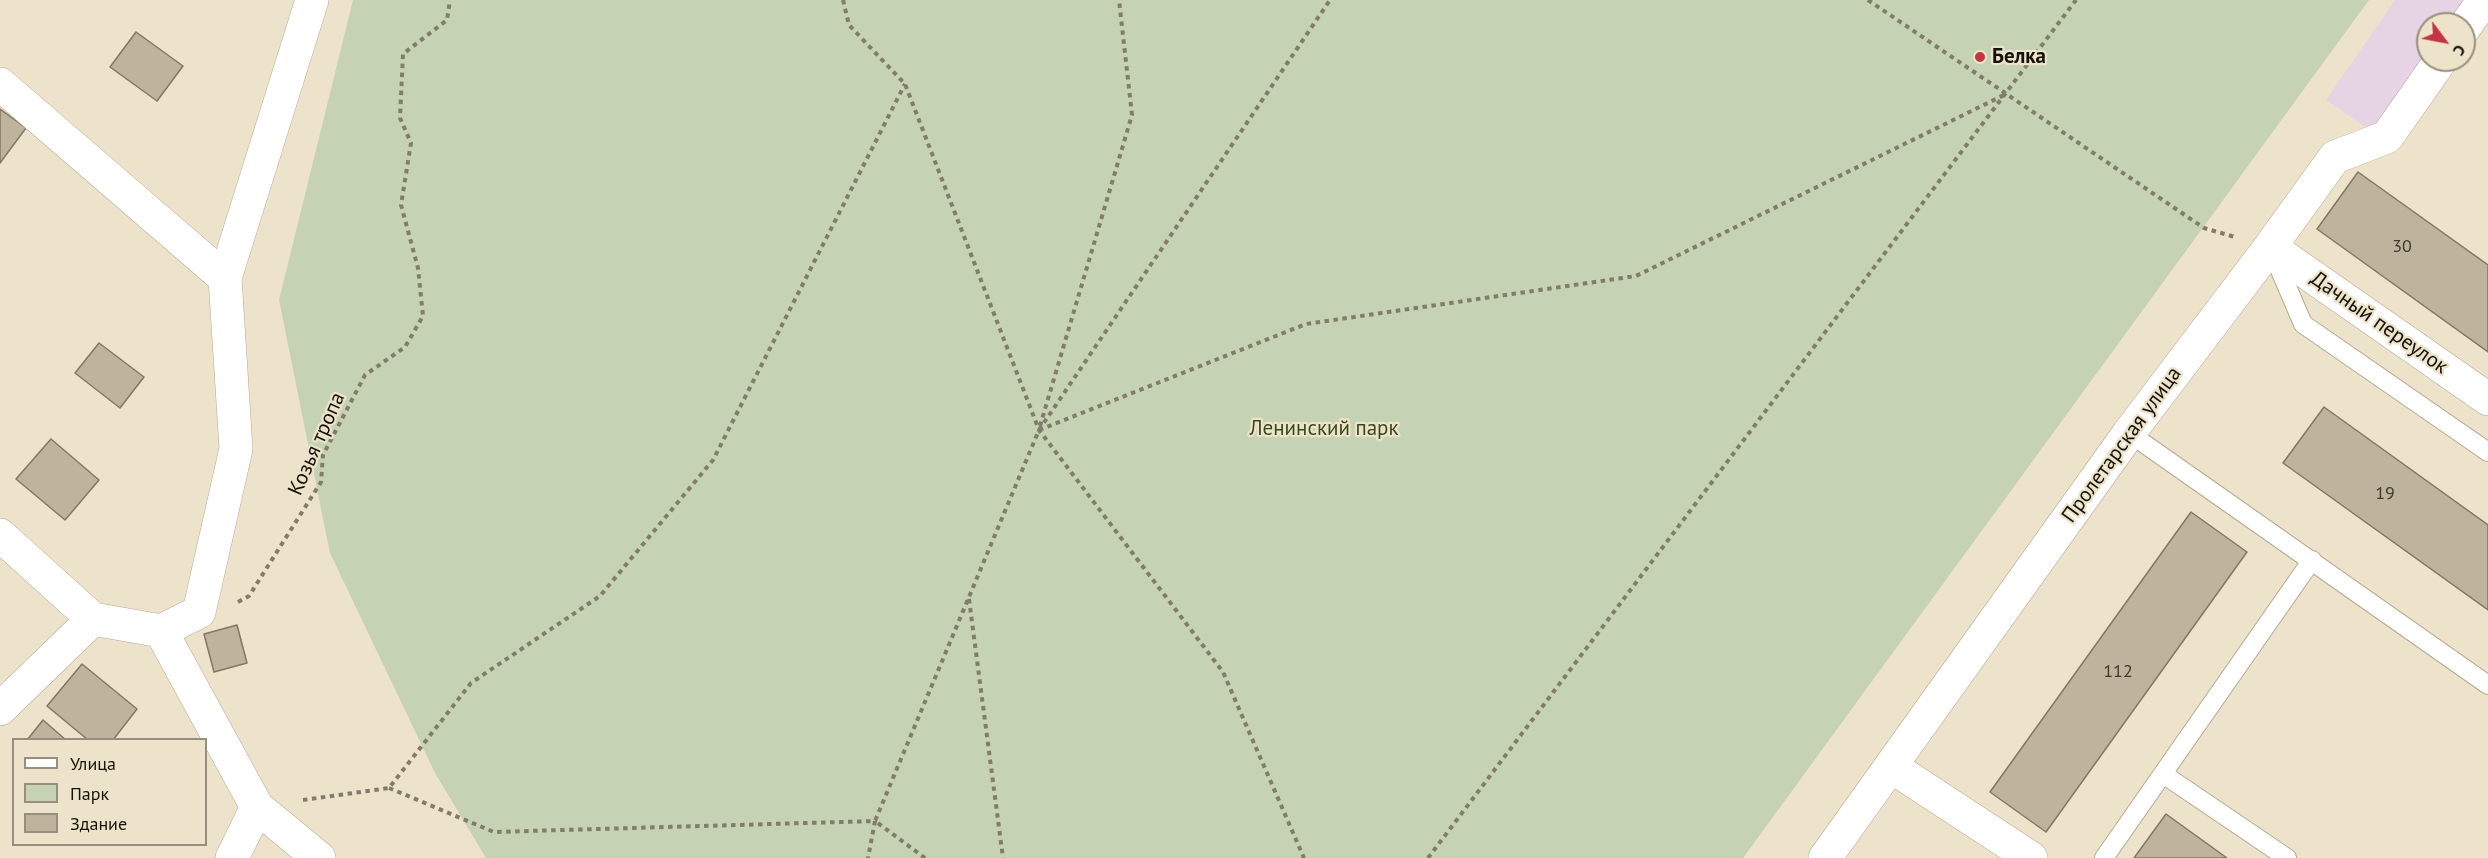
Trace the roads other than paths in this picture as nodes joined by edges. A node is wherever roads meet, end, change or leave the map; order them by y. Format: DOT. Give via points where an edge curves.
graph roads {
  1 [pos="312,0"];
  2 [pos="2433,72"];
  3 [pos="0,84"];
  4 [pos="2270,247"];
  5 [pos="225,278"];
  6 [pos="2488,399"];
  7 [pos="2129,433"];
  8 [pos="2488,452"];
  9 [pos="0,535"];
  10 [pos="2312,560"];
  11 [pos="93,619"];
  12 [pos="161,631"];
  13 [pos="2488,685"];
  14 [pos="0,709"];
  15 [pos="1892,767"];
  16 [pos="2163,774"];
  17 [pos="257,807"];
  18 [pos="232,858"];
  19 [pos="319,858"];
  20 [pos="1825,858"];
  21 [pos="2031,858"];
  22 [pos="2104,858"];
  23 [pos="2287,858"];
  1 -- 5 [label="street"];
  2 -- 4 [label="street, Пролетарская улица" via="2387,137 2335,157"];
  3 -- 5 [label="street"];
  4 -- 6 [label="street, Дачный переулок"];
  4 -- 7 [label="street, Пролетарская улица"];
  4 -- 8 [label="lane" via="2303,324"];
  5 -- 12 [label="street" via="236,449 199,612"];
  7 -- 10 [label="lane"];
  7 -- 15 [label="street, Пролетарская улица"];
  9 -- 11 [label="street"];
  10 -- 13 [label="lane"];
  10 -- 16 [label="lane"];
  11 -- 12 [label="street"];
  11 -- 14 [label="street"];
  12 -- 17 [label="street"];
  15 -- 20 [label="street, Пролетарская улица"];
  15 -- 21 [label="street"];
  16 -- 22 [label="lane"];
  16 -- 23 [label="lane"];
  17 -- 18 [label="street"];
  17 -- 19 [label="street"];
}
